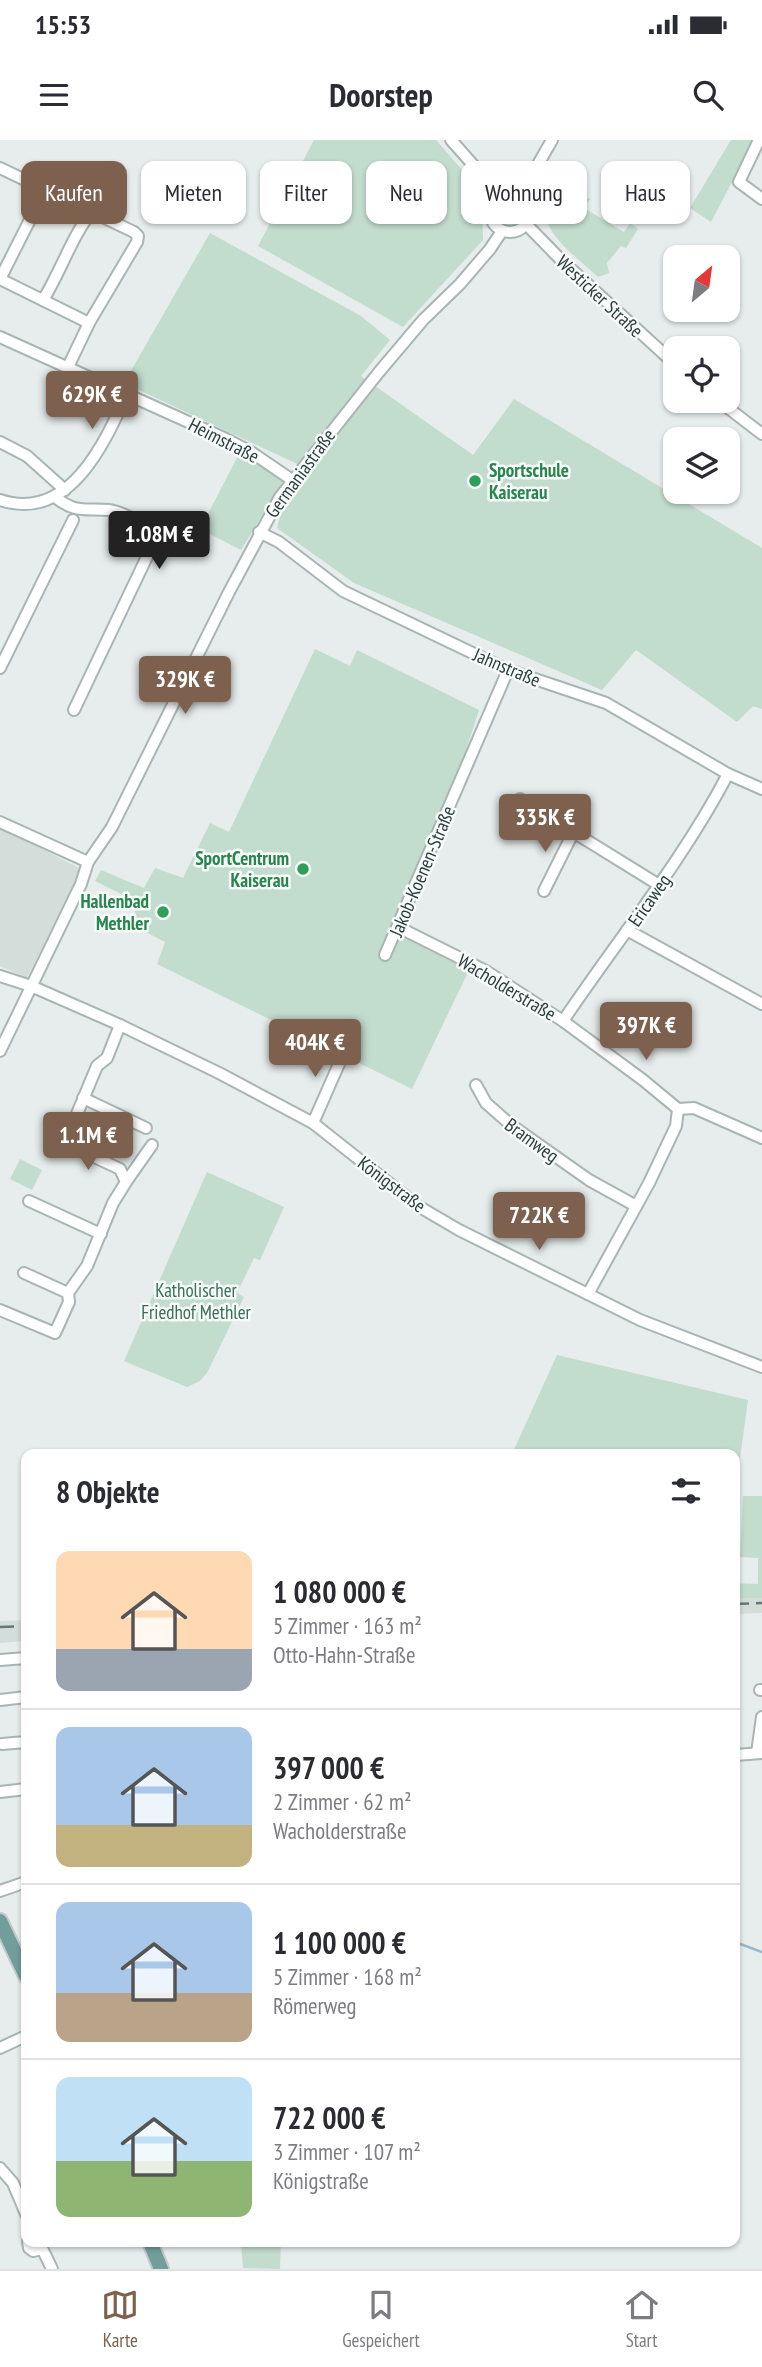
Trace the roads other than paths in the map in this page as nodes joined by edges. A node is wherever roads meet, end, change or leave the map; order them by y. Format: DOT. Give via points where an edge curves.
graph roads {
  1 [pos="451,140"];
  2 [pos="552,140"];
  3 [pos="759,140"];
  4 [pos="470,161"];
  5 [pos="540,161"];
  6 [pos="1,171"];
  7 [pos="21,180"];
  8 [pos="762,198"];
  9 [pos="28,224"];
  10 [pos="82,224"];
  11 [pos="118,224"];
  12 [pos="494,224"];
  13 [pos="526,225"];
  14 [pos="502,230"];
  15 [pos="0,279"];
  16 [pos="43,300"];
  17 [pos="89,323"];
  18 [pos="0,337"];
  19 [pos="663,353"];
  20 [pos="68,367"];
  21 [pos="127,393"];
  22 [pos="735,413"];
  23 [pos="762,434"];
  24 [pos="0,442"];
  25 [pos="292,480"];
  26 [pos="65,490"];
  27 [pos="55,497"];
  28 [pos="0,500"];
  29 [pos="73,520"];
  30 [pos="259,532"];
  31 [pos="0,668"];
  32 [pos="508,670"];
  33 [pos="74,710"];
  34 [pos="728,774"];
  35 [pos="762,789"];
  36 [pos="520,799"];
  37 [pos="0,822"];
  38 [pos="574,831"];
  39 [pos="88,862"];
  40 [pos="659,885"];
  41 [pos="544,891"];
  42 [pos="398,927"];
  43 [pos="627,930"];
  44 [pos="386,955"];
  45 [pos="0,976"];
  46 [pos="31,986"];
  47 [pos="762,1004"];
  48 [pos="563,1021"];
  49 [pos="120,1025"];
  50 [pos="346,1048"];
  51 [pos="0,1051"];
  52 [pos="476,1084"];
  53 [pos="83,1098"];
  54 [pos="678,1109"];
  55 [pos="313,1123"];
  56 [pos="146,1128"];
  57 [pos="762,1138"];
  58 [pos="152,1145"];
  59 [pos="126,1182"];
  60 [pos="29,1201"];
  61 [pos="636,1206"];
  62 [pos="101,1234"];
  63 [pos="24,1273"];
  64 [pos="68,1293"];
  65 [pos="588,1294"];
  66 [pos="0,1310"];
  67 [pos="762,1367"];
  68 [pos="21,1658"];
  69 [pos="0,1660"];
  70 [pos="21,1698"];
  71 [pos="0,1700"];
  72 [pos="762,1717"];
  73 [pos="21,1742"];
  74 [pos="2,1744"];
  75 [pos="759,1753"];
  76 [pos="740,1755"];
  77 [pos="21,1789"];
  78 [pos="0,1791"];
  79 [pos="21,1884"];
  80 [pos="0,1891"];
  81 [pos="0,1921"];
  82 [pos="21,1965"];
  83 [pos="21,2038"];
  84 [pos="0,2048"];
  85 [pos="0,2168"];
  86 [pos="21,2202"];
  87 [pos="41,2247"];
  88 [pos="152,2247"];
  89 [pos="52,2269"];
  90 [pos="161,2269"];
  1 -- 4 [label="street"];
  2 -- 5 [label="street"];
  3 -- 8 [label="street" via="739,182"];
  6 -- 7 [label="street"];
  9 -- 15 [label="street"];
  10 -- 16 [label="street"];
  11 -- 17 [label="street" via="134,232 137,242"];
  12 -- 14 [label="street"];
  13 -- 14 [label="street" via="515,232"];
  13 -- 19 [label="street, Westicker Straße"];
  14 -- 25 [label="street, Germaniastraße"];
  15 -- 16 [label="street"];
  16 -- 17 [label="street"];
  17 -- 20 [label="street"];
  18 -- 20 [label="street, Heimstraße"];
  20 -- 21 [label="street, Heimstraße"];
  21 -- 25 [label="street, Heimstraße" via="251,452"];
  21 -- 26 [label="street" via="96,455"];
  22 -- 23 [label="street"];
  24 -- 26 [label="street" via="27,456"];
  25 -- 30 [label="street, Germaniastraße"];
  26 -- 27 [label="street"];
  27 -- 28 [label="street" via="23,504"];
  27 -- 33 [label="street" via="77,510 119,513 150,530 154,542"];
  29 -- 31 [label="street"];
  30 -- 32 [label="street, Jahnstraße" via="343,591"];
  30 -- 39 [label="street, Germaniastraße" via="112,827"];
  32 -- 34 [label="street, Jahnstraße" via="606,703"];
  32 -- 42 [label="street, Jakob-Koenen-Straße"];
  34 -- 35 [label="street, Jahnstraße"];
  34 -- 40 [label="street, Ericaweg" via="708,813"];
  36 -- 38 [label="street"];
  37 -- 39 [label="street"];
  38 -- 40 [label="street"];
  38 -- 41 [label="street"];
  39 -- 46 [label="street, Germaniastraße" via="82,884"];
  40 -- 43 [label="street, Ericaweg"];
  42 -- 44 [label="street, Jakob-Koenen-Straße"];
  42 -- 48 [label="street, Wacholderstraße" via="486,971"];
  43 -- 47 [label="street"];
  43 -- 48 [label="street, Ericaweg"];
  45 -- 46 [label="street, Königstraße"];
  46 -- 49 [label="street, Königstraße"];
  46 -- 51 [label="street, Germaniastraße"];
  48 -- 54 [label="street, Wacholderstraße"];
  49 -- 53 [label="street"];
  49 -- 55 [label="street, Königstraße"];
  50 -- 55 [label="street"];
  52 -- 61 [label="street, Bramweg" via="486,1103 504,1120 568,1166"];
  53 -- 56 [label="street"];
  53 -- 59 [label="street" via="69,1141 120,1170"];
  54 -- 57 [label="street" via="694,1108"];
  54 -- 61 [label="street" via="676,1126"];
  55 -- 65 [label="street, Königstraße" via="428,1212"];
  58 -- 59 [label="street"];
  59 -- 62 [label="street"];
  60 -- 62 [label="street"];
  61 -- 65 [label="street"];
  62 -- 64 [label="street"];
  63 -- 64 [label="street"];
  64 -- 66 [label="street" via="69,1302 55,1333"];
  65 -- 67 [label="street, Königstraße" via="681,1338"];
  68 -- 69 [label="street"];
  70 -- 71 [label="street"];
  72 -- 75 [label="street"];
  73 -- 74 [label="street"];
  75 -- 76 [label="street"];
  77 -- 78 [label="street"];
  79 -- 80 [label="street"];
  81 -- 82 [label="main road"];
  83 -- 84 [label="street"];
  85 -- 86 [label="street"];
  87 -- 89 [label="street"];
  88 -- 90 [label="main road"];
}
